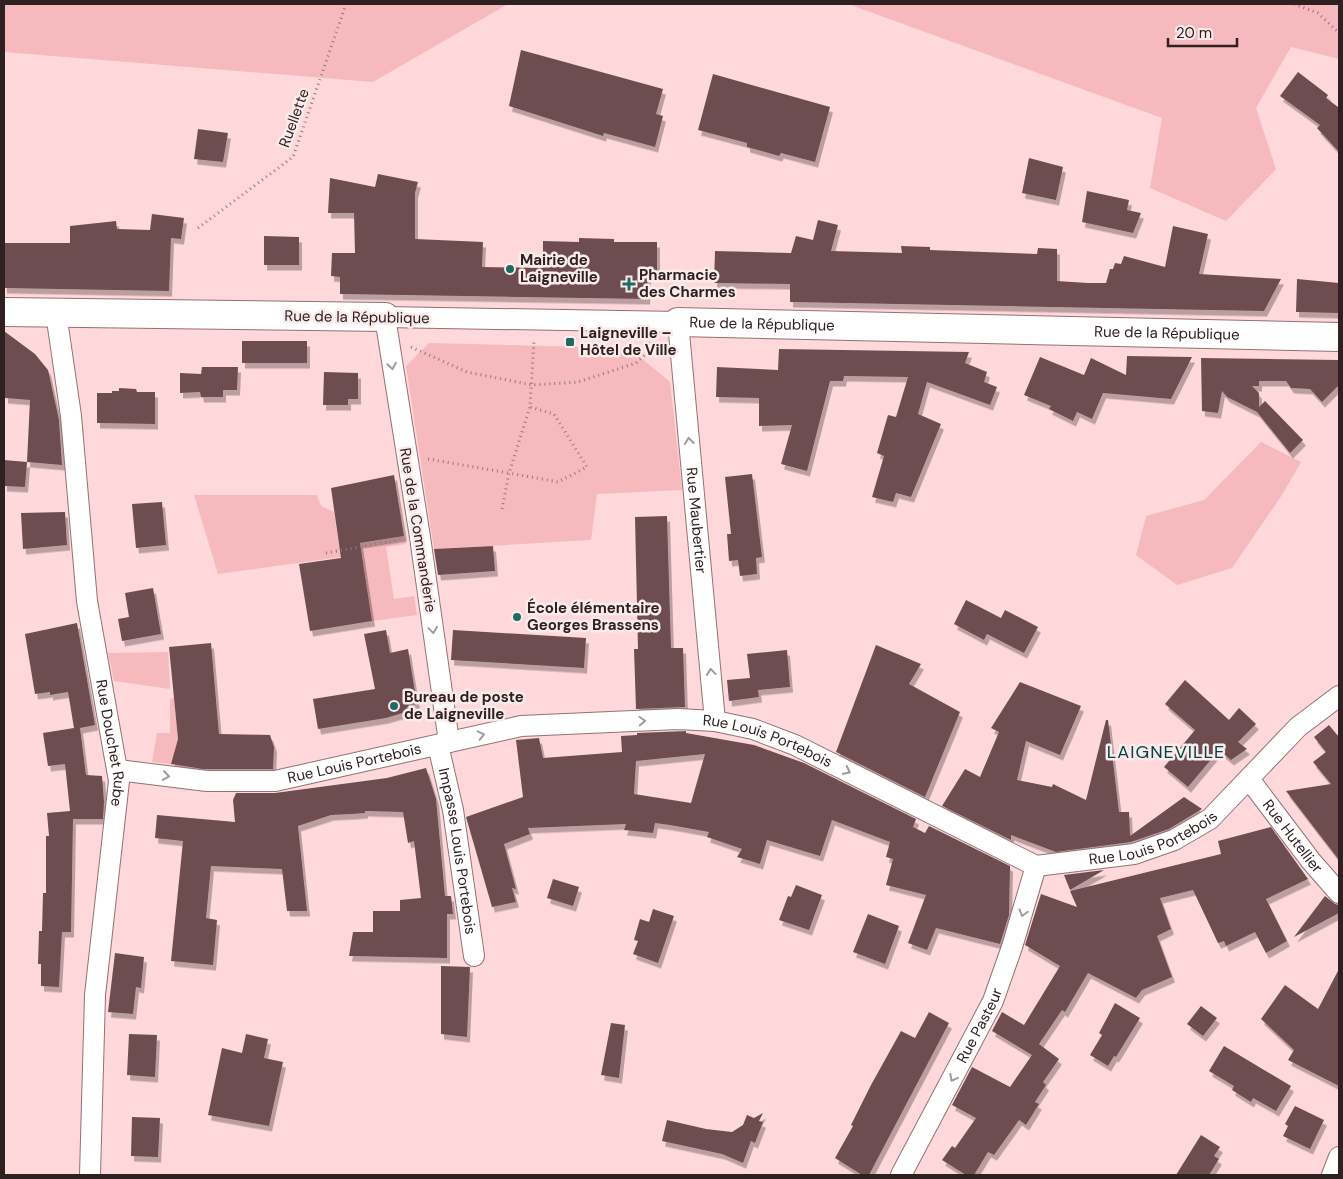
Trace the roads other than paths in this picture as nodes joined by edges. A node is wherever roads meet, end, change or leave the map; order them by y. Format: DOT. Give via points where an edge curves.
graph roads {
  1 [pos="4,312"];
  2 [pos="56,313"];
  3 [pos="678,322"];
  4 [pos="386,327"];
  5 [pos="1339,337"];
  6 [pos="1339,696"];
  7 [pos="715,721"];
  8 [pos="443,744"];
  9 [pos="118,770"];
  10 [pos="1248,778"];
  11 [pos="1036,866"];
  12 [pos="1339,892"];
  13 [pos="474,956"];
  14 [pos="1339,1157"];
  15 [pos="90,1175"];
  16 [pos="901,1175"];
  17 [pos="1332,1175"];
  1 -- 2 [label="main road, Rue de la République"];
  2 -- 4 [label="main road, Rue de la République"];
  2 -- 9 [label="street, Rue Douchet Rube" via="71,416 87,601"];
  3 -- 4 [label="street, Rue de la République"];
  3 -- 5 [label="main road, Rue de la République"];
  7 -- 3 [label="street, Rue Maubertier, one-way"];
  4 -- 8 [label="street, Rue de la Commanderie, one-way" via="420,537"];
  6 -- 10 [label="street, Rue Louis Portebois" via="1308,718"];
  8 -- 7 [label="street, Rue Louis Portebois, one-way" via="536,725 678,719"];
  7 -- 11 [label="street, Rue Louis Portebois, one-way" via="753,729 795,745"];
  9 -- 8 [label="street, Rue Louis Portebois, one-way" via="207,781 268,782"];
  8 -- 13 [label="street, Impasse Louis Portebois"];
  9 -- 15 [label="street, Rue Douchet Rube" via="118,804 94,1009"];
  10 -- 11 [label="street, Rue Louis Portebois" via="1210,819 1157,848 1134,854"];
  10 -- 12 [label="street, Rue Hutellier" via="1311,861"];
  11 -- 16 [label="street, Rue Pasteur, one-way" via="993,1001"];
  14 -- 17 [label="street"];
}
